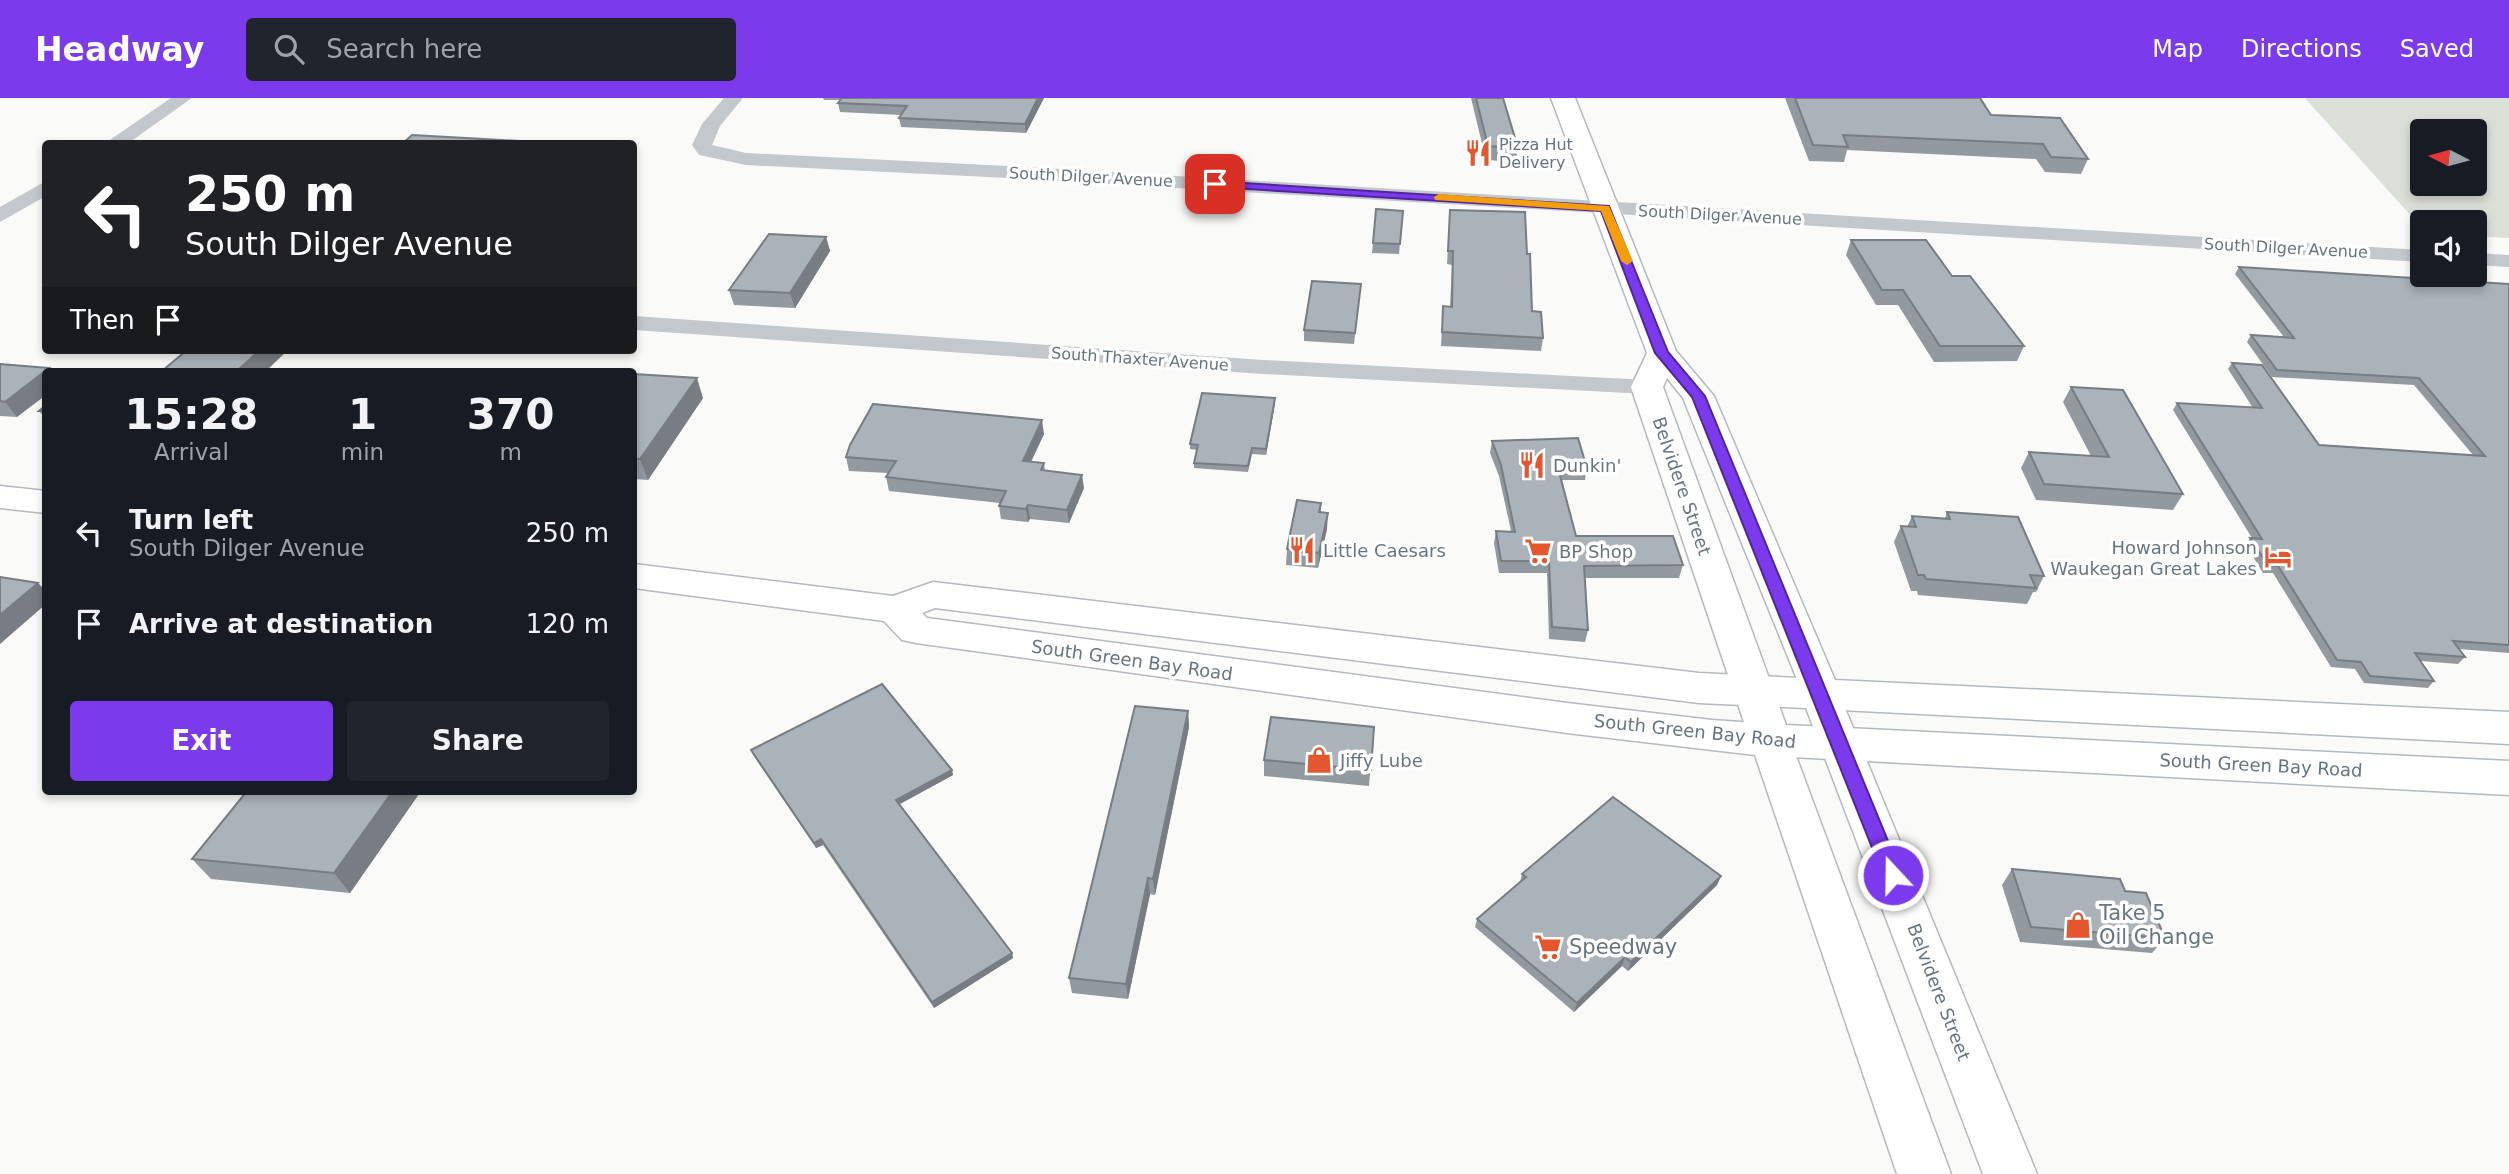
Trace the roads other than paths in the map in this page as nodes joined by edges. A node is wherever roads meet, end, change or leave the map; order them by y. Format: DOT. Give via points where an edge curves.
graph roads {
  1 [pos="183,98"];
  2 [pos="734,98"];
  3 [pos="1563,98"];
  4 [pos="119,140"];
  5 [pos="42,190"];
  6 [pos="1605,208"];
  7 [pos="0,216"];
  8 [pos="2410,255"];
  9 [pos="2487,260"];
  10 [pos="2509,261"];
  11 [pos="637,323"];
  12 [pos="1662,353"];
  13 [pos="1647,387"];
  14 [pos="0,497"];
  15 [pos="42,502"];
  16 [pos="637,576"];
  17 [pos="895,609"];
  18 [pos="1755,691"];
  19 [pos="1821,694"];
  20 [pos="2509,728"];
  21 [pos="1771,740"];
  22 [pos="1841,743"];
  23 [pos="2509,778"];
  24 [pos="1924,1174"];
  25 [pos="2010,1174"];
  1 -- 4 [label="street"];
  2 -- 6 [label="street, South Dilger Avenue" via="704,135 706,151 746,159"];
  3 -- 6 [label="main road, Belvidere Street"];
  5 -- 7 [label="street"];
  6 -- 8 [label="street, South Dilger Avenue"];
  6 -- 12 [label="main road, Belvidere Street"];
  9 -- 10 [label="street"];
  11 -- 13 [label="street, South Thaxter Avenue" via="1263,367"];
  12 -- 13 [label="main road"];
  12 -- 19 [label="main road, Belvidere Street" via="1698,396"];
  13 -- 18 [label="main road, Belvidere Street"];
  14 -- 15 [label="main road"];
  16 -- 17 [label="main road"];
  17 -- 18 [label="main road" via="933,595 1699,688"];
  17 -- 21 [label="main road, South Green Bay Road" via="916,631 1554,716"];
  18 -- 19 [label="main road"];
  18 -- 21 [label="main road, Belvidere Street"];
  19 -- 20 [label="main road"];
  19 -- 22 [label="main road, Belvidere Street"];
  21 -- 22 [label="main road, South Green Bay Road"];
  21 -- 24 [label="main road, Belvidere Street"];
  22 -- 23 [label="main road, South Green Bay Road"];
  22 -- 25 [label="main road, Belvidere Street"];
}
